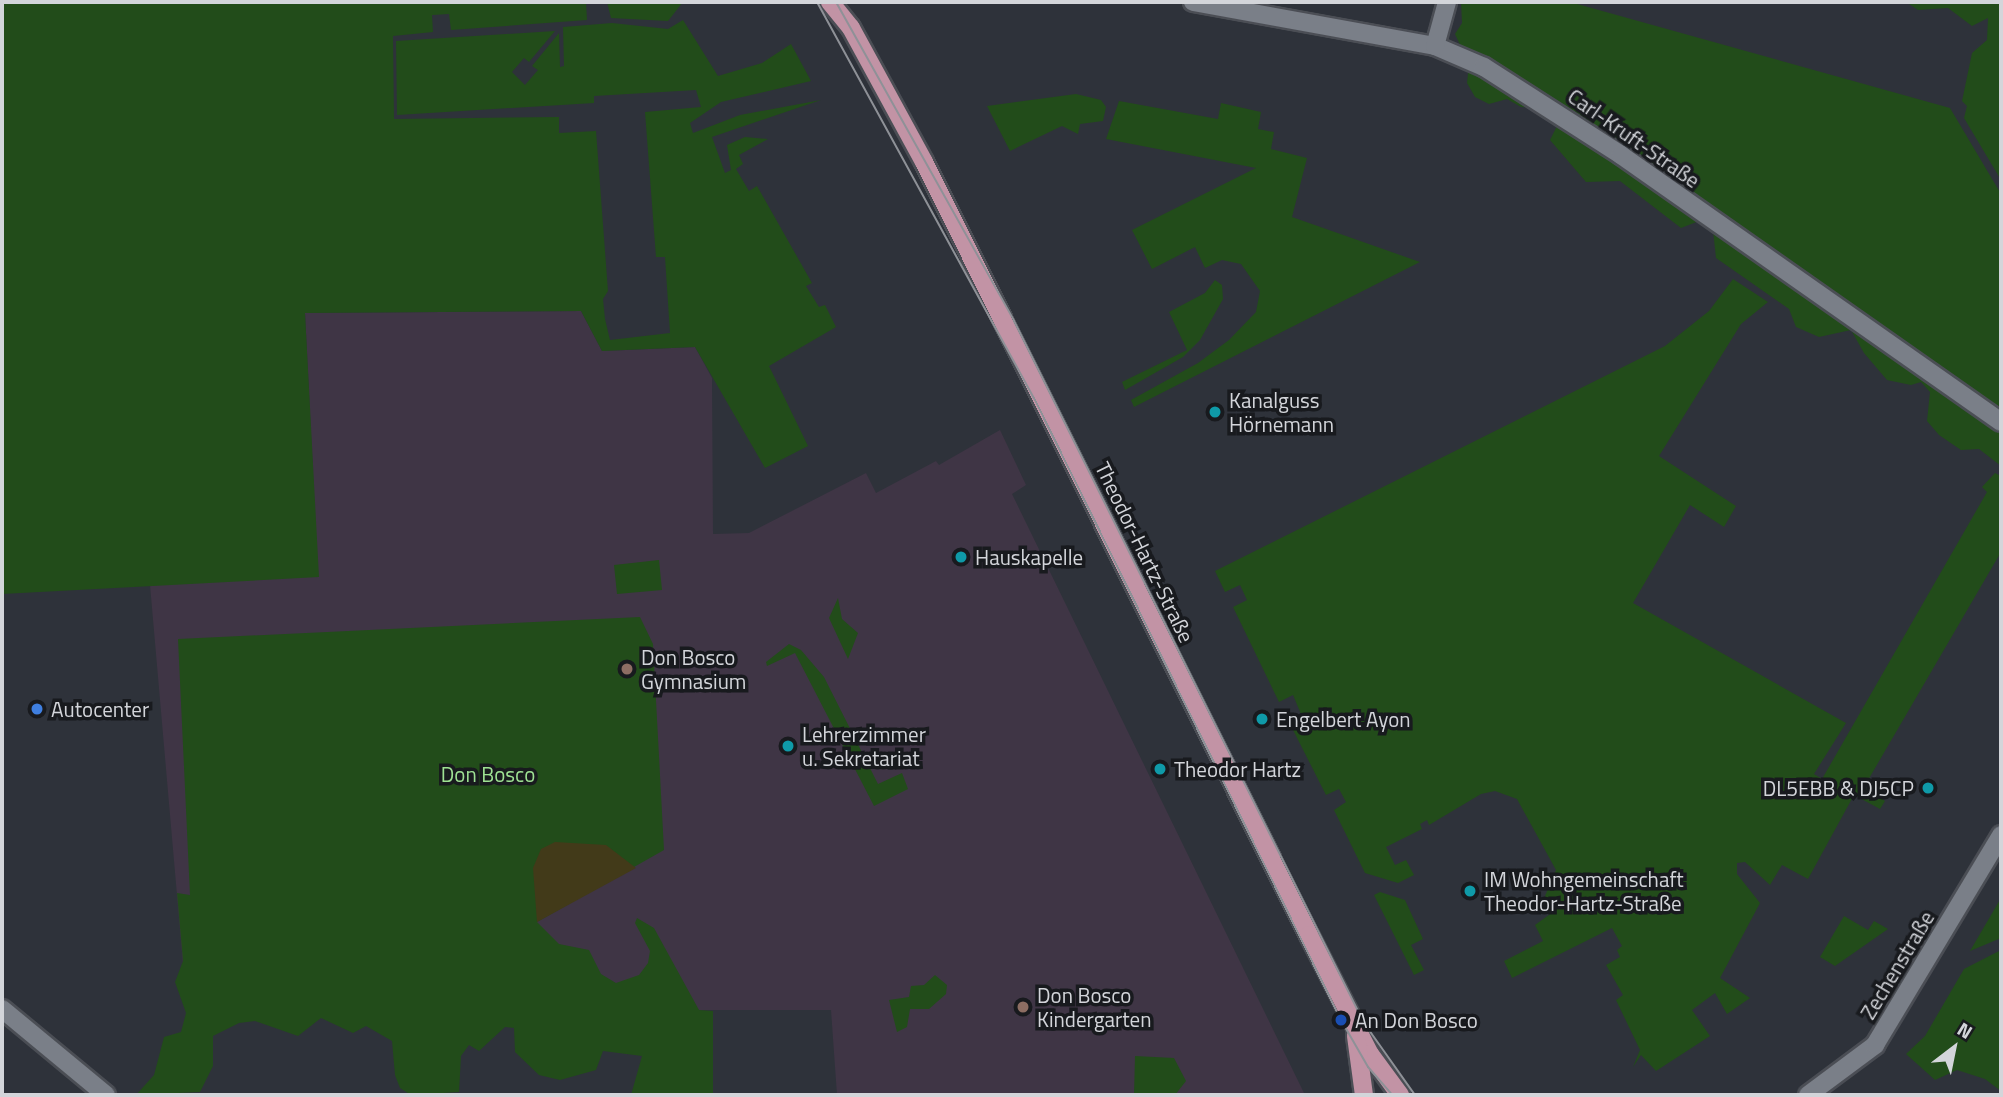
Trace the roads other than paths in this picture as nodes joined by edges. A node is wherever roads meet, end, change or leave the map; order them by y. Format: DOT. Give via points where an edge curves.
graph roads {
  1 [pos="830,2"];
  2 [pos="845,2"];
  3 [pos="1193,2"];
  4 [pos="1447,2"];
  5 [pos="851,27"];
  6 [pos="1435,46"];
  7 [pos="2001,422"];
  8 [pos="2001,835"];
  9 [pos="2,1009"];
  10 [pos="1355,1025"];
  11 [pos="106,1095"];
  12 [pos="1364,1095"];
  13 [pos="1400,1095"];
  14 [pos="1808,1095"];
  1 -- 5 [label="main road"];
  2 -- 5 [label="main road"];
  3 -- 6 [label="street, Carl-Kruft-Straße"];
  4 -- 6 [label="street"];
  5 -- 10 [label="main road, Theodor-Hartz-Straße" via="1032,373"];
  6 -- 7 [label="street, Carl-Kruft-Straße" via="1526,92"];
  8 -- 14 [label="street, Zechenstraße" via="1875,1045"];
  9 -- 11 [label="street"];
  10 -- 12 [label="main road"];
  10 -- 13 [label="main road, Theodor-Hartz-Straße"];
}
